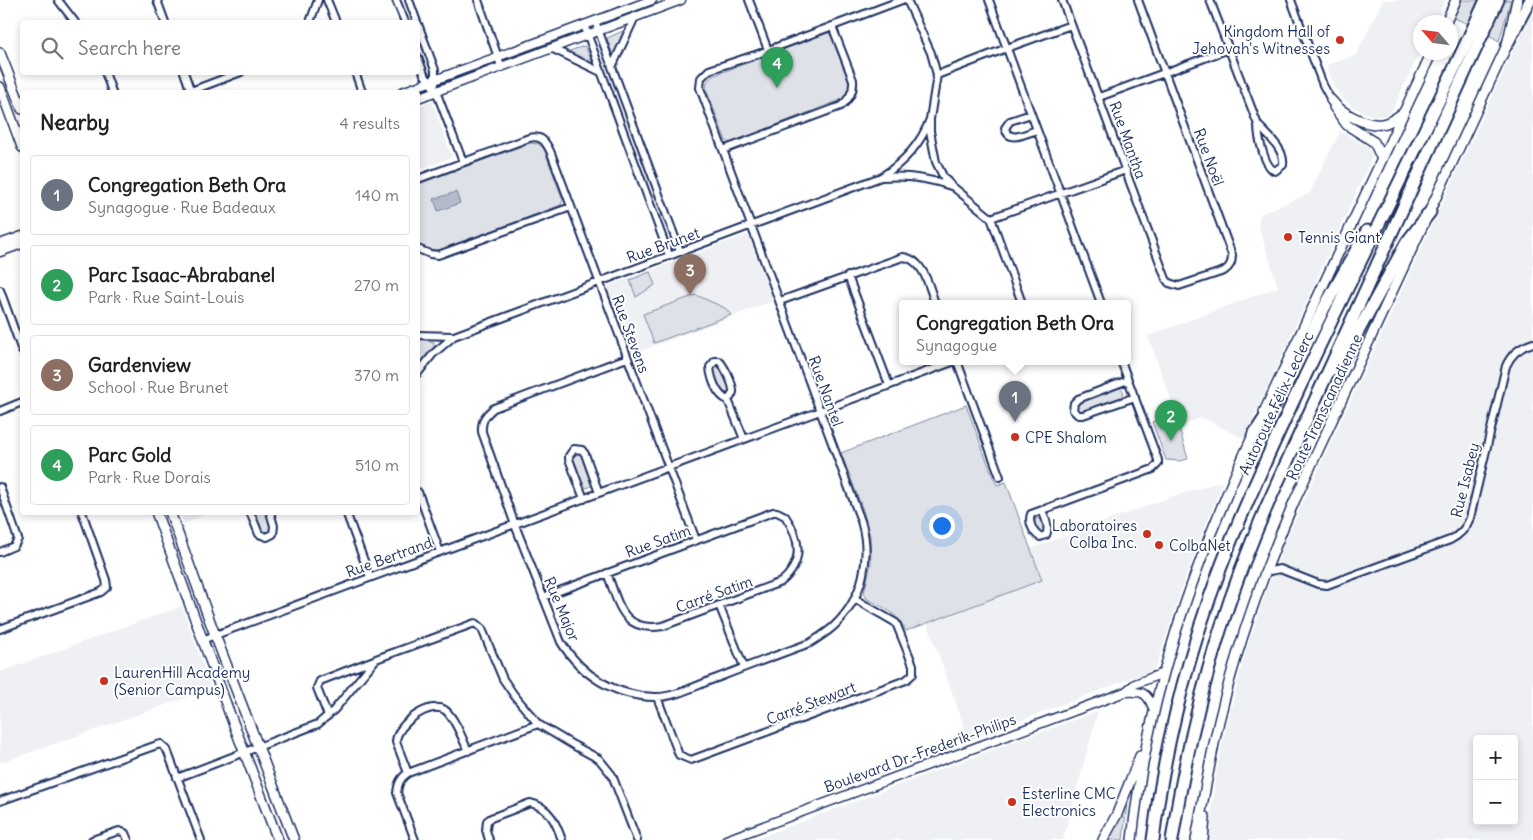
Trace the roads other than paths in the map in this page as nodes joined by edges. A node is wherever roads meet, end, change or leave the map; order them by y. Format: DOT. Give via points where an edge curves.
graph roads {
  1 [pos="58,0"];
  2 [pos="157,0"];
  3 [pos="318,0"];
  4 [pos="328,0"];
  5 [pos="396,0"];
  6 [pos="409,0"];
  7 [pos="478,0"];
  8 [pos="652,0"];
  9 [pos="681,0"];
  10 [pos="750,0"];
  11 [pos="902,0"];
  12 [pos="907,0"];
  13 [pos="989,0"];
  14 [pos="1062,0"];
  15 [pos="1138,0"];
  16 [pos="1210,0"];
  17 [pos="1292,0"];
  18 [pos="1456,0"];
  19 [pos="1486,0"];
  20 [pos="1498,0"];
  21 [pos="1517,0"];
  22 [pos="1530,0"];
  23 [pos="664,3"];
  24 [pos="1449,15"];
  25 [pos="635,17"];
  26 [pos="74,20"];
  27 [pos="164,20"];
  28 [pos="311,20"];
  29 [pos="335,20"];
  30 [pos="404,20"];
  31 [pos="416,20"];
  32 [pos="595,21"];
  33 [pos="584,25"];
  34 [pos="1071,25"];
  35 [pos="832,26"];
  36 [pos="420,31"];
  37 [pos="599,31"];
  38 [pos="587,35"];
  39 [pos="1507,45"];
  40 [pos="551,48"];
  41 [pos="1007,48"];
  42 [pos="1229,49"];
  43 [pos="768,50"];
  44 [pos="0,53"];
  45 [pos="498,57"];
  46 [pos="1466,57"];
  47 [pos="1428,60"];
  48 [pos="420,63"];
  49 [pos="501,66"];
  50 [pos="612,67"];
  51 [pos="601,72"];
  52 [pos="1165,73"];
  53 [pos="106,75"];
  54 [pos="185,75"];
  55 [pos="234,75"];
  56 [pos="356,75"];
  57 [pos="937,75"];
  58 [pos="432,81"];
  59 [pos="0,87"];
  60 [pos="111,90"];
  61 [pos="190,90"];
  62 [pos="196,90"];
  63 [pos="361,90"];
  64 [pos="407,90"];
  65 [pos="436,91"];
  66 [pos="420,97"];
  67 [pos="1099,97"];
  68 [pos="1331,100"];
  69 [pos="20,104"];
  70 [pos="1404,113"];
  71 [pos="1031,114"];
  72 [pos="930,119"];
  73 [pos="1258,125"];
  74 [pos="1037,130"];
  75 [pos="20,142"];
  76 [pos="723,150"];
  77 [pos="1382,159"];
  78 [pos="463,162"];
  79 [pos="1126,170"];
  80 [pos="420,178"];
  81 [pos="881,178"];
  82 [pos="1400,179"];
  83 [pos="952,186"];
  84 [pos="1060,195"];
  85 [pos="571,206"];
  86 [pos="1430,212"];
  87 [pos="991,218"];
  88 [pos="752,226"];
  89 [pos="20,237"];
  90 [pos="0,244"];
  91 [pos="20,245"];
  92 [pos="420,250"];
  93 [pos="680,251"];
  94 [pos="0,252"];
  95 [pos="669,255"];
  96 [pos="848,276"];
  97 [pos="599,282"];
  98 [pos="1174,286"];
  99 [pos="0,290"];
  100 [pos="934,300"];
  101 [pos="1021,300"];
  102 [pos="1099,300"];
  103 [pos="780,301"];
  104 [pos="420,335"];
  105 [pos="454,336"];
  106 [pos="1533,343"];
  107 [pos="20,345"];
  108 [pos="627,358"];
  109 [pos="945,365"];
  110 [pos="958,365"];
  111 [pos="1123,365"];
  112 [pos="420,371"];
  113 [pos="1128,380"];
  114 [pos="889,385"];
  115 [pos="1135,397"];
  116 [pos="728,400"];
  117 [pos="20,403"];
  118 [pos="0,411"];
  119 [pos="820,411"];
  120 [pos="1252,436"];
  121 [pos="744,439"];
  122 [pos="1295,444"];
  123 [pos="669,468"];
  124 [pos="1000,476"];
  125 [pos="0,487"];
  126 [pos="599,493"];
  127 [pos="420,497"];
  128 [pos="584,499"];
  129 [pos="1042,510"];
  130 [pos="781,513"];
  131 [pos="83,515"];
  132 [pos="157,515"];
  133 [pos="171,515"];
  134 [pos="251,515"];
  135 [pos="271,515"];
  136 [pos="347,515"];
  137 [pos="515,525"];
  138 [pos="696,540"];
  139 [pos="0,552"];
  140 [pos="440,552"];
  141 [pos="1272,556"];
  142 [pos="1280,569"];
  143 [pos="1265,572"];
  144 [pos="607,573"];
  145 [pos="370,577"];
  146 [pos="543,597"];
  147 [pos="855,599"];
  148 [pos="719,605"];
  149 [pos="0,629"];
  150 [pos="215,635"];
  151 [pos="202,640"];
  152 [pos="376,659"];
  153 [pos="744,667"];
  154 [pos="1163,673"];
  155 [pos="1125,692"];
  156 [pos="657,697"];
  157 [pos="1154,710"];
  158 [pos="328,716"];
  159 [pos="538,724"];
  160 [pos="1146,742"];
  161 [pos="258,746"];
  162 [pos="468,751"];
  163 [pos="244,752"];
  164 [pos="408,773"];
  165 [pos="1207,776"];
  166 [pos="177,778"];
  167 [pos="0,801"];
  168 [pos="92,840"];
  169 [pos="128,840"];
  170 [pos="201,840"];
  171 [pos="278,840"];
  172 [pos="294,840"];
  173 [pos="415,840"];
  174 [pos="489,840"];
  175 [pos="562,840"];
  176 [pos="637,840"];
  177 [pos="726,840"];
  178 [pos="1103,840"];
  179 [pos="1132,840"];
  180 [pos="1152,840"];
  181 [pos="1172,840"];
  182 [pos="1196,840"];
  183 [pos="1203,840"];
  1 -- 26 [label="street"];
  2 -- 27 [label="street"];
  3 -- 28 [label="street"];
  4 -- 29 [label="street"];
  5 -- 30 [label="street"];
  6 -- 31 [label="street"];
  7 -- 45 [label="street"];
  8 -- 32 [label="street"];
  9 -- 23 [label="street"];
  10 -- 43 [label="street"];
  11 -- 35 [label="street"];
  12 -- 57 [label="street" via="931,53"];
  13 -- 41 [label="street"];
  14 -- 34 [label="street, Rue Mantha"];
  15 -- 52 [label="street, Rue Noël"];
  16 -- 42 [label="street"];
  17 -- 68 [label="street"];
  18 -- 24 [label="main road"];
  19 -- 46 [label="highway, Autoroute Félix-Leclerc"];
  20 -- 46 [label="highway, Autoroute Félix-Leclerc"];
  21 -- 39 [label="main road, Route Transcanadienne"];
  22 -- 39 [label="main road"];
  23 -- 25 [label="street"];
  25 -- 37 [label="street"];
  25 -- 50 [label="street"];
  32 -- 33 [label="street"];
  32 -- 37 [label="street"];
  33 -- 38 [label="street"];
  33 -- 45 [label="street"];
  34 -- 41 [label="street"];
  34 -- 67 [label="street, Rue Mantha"];
  35 -- 43 [label="street"];
  35 -- 76 [label="street" via="853,80 854,87 847,101"];
  36 -- 58 [label="street" via="434,70"];
  37 -- 38 [label="street"];
  37 -- 50 [label="street"];
  38 -- 40 [label="street"];
  38 -- 51 [label="street"];
  39 -- 86 [label="main road, Route Transcanadienne"];
  40 -- 49 [label="street"];
  40 -- 51 [label="street"];
  41 -- 57 [label="street"];
  41 -- 71 [label="street"];
  42 -- 52 [label="street"];
  42 -- 73 [label="street"];
  43 -- 76 [label="street, Rue Nantel" via="709,70 701,78 700,88"];
  44 -- 69 [label="main road"];
  45 -- 49 [label="street"];
  45 -- 58 [label="street"];
  46 -- 82 [label="highway, Autoroute Félix-Leclerc"];
  46 -- 122 [label="highway, Autoroute Félix-Leclerc"];
  47 -- 70 [label="main road"];
  48 -- 58 [label="street" via="424,74"];
  49 -- 65 [label="street"];
  50 -- 93 [label="street"];
  51 -- 95 [label="street"];
  52 -- 67 [label="street"];
  52 -- 98 [label="street, Rue Noël" via="1232,255 1232,262 1224,271"];
  53 -- 60 [label="street"];
  54 -- 61 [label="street"];
  55 -- 62 [label="street"];
  56 -- 63 [label="street"];
  57 -- 72 [label="street"];
  58 -- 64 [label="street"];
  58 -- 65 [label="street"];
  59 -- 75 [label="main road"];
  65 -- 66 [label="street"];
  65 -- 78 [label="street"];
  67 -- 79 [label="street, Rue Mantha"];
  68 -- 70 [label="main road" via="1348,114 1372,123 1385,123"];
  68 -- 77 [label="main road" via="1345,123 1374,142"];
  70 -- 77 [label="main road"];
  71 -- 74 [label="street"];
  71 -- 74 [label="street" via="1010,121 1005,128 1012,137"];
  72 -- 81 [label="street, Rue Brunet" via="913,150"];
  72 -- 83 [label="street" via="936,162"];
  73 -- 73 [label="street" via="1258,137 1270,168 1276,171 1283,165 1283,157"];
  74 -- 84 [label="street"];
  76 -- 88 [label="street, Rue Nantel"];
  77 -- 120 [label="main road"];
  78 -- 80 [label="street"];
  78 -- 85 [label="street, Rue Stevens" via="529,138 541,138 551,153"];
  79 -- 84 [label="street"];
  79 -- 98 [label="street, Rue Mantha" via="1166,279"];
  81 -- 83 [label="street, Rue Brunet" via="919,178"];
  81 -- 88 [label="street, Rue Brunet"];
  82 -- 120 [label="highway" via="1374,217 1336,285 1284,389"];
  82 -- 180 [label="highway, Autoroute Félix-Leclerc" via="1270,452 1221,566 1182,693"];
  83 -- 87 [label="street"];
  84 -- 87 [label="street"];
  84 -- 102 [label="street"];
  85 -- 92 [label="street" via="438,255"];
  85 -- 97 [label="street, Rue Stevens"];
  86 -- 122 [label="highway" via="1407,242"];
  86 -- 141 [label="main road, Route Transcanadienne" via="1294,502"];
  87 -- 101 [label="street"];
  88 -- 93 [label="street, Rue Brunet"];
  88 -- 103 [label="street, Rue Nantel"];
  89 -- 90 [label="street"];
  91 -- 94 [label="street"];
  93 -- 95 [label="street, Rue Brunet"];
  95 -- 97 [label="street, Rue Brunet"];
  96 -- 100 [label="street" via="908,257 919,264"];
  96 -- 103 [label="street"];
  96 -- 114 [label="street"];
  97 -- 105 [label="street, Rue Brunet"];
  97 -- 108 [label="street, Rue Stevens"];
  99 -- 107 [label="street"];
  103 -- 119 [label="street, Rue Nantel"];
  104 -- 105 [label="street, Rue Brunet"];
  105 -- 112 [label="street, Rue Brunet"];
  106 -- 142 [label="street, Rue Isabey" via="1518,350 1506,366 1470,518 1461,533 1450,540 1327,584 1318,584"];
  108 -- 123 [label="street, Rue Stevens"];
  108 -- 137 [label="street, Rue Major" via="499,406 484,418 482,432"];
  109 -- 114 [label="street, Rue Bertrand"];
  110 -- 124 [label="street"];
  111 -- 113 [label="street"];
  113 -- 115 [label="street"];
  113 -- 115 [label="street" via="1078,399 1073,410 1083,416"];
  114 -- 119 [label="street, Rue Bertrand"];
  115 -- 129 [label="street" via="1158,460 1156,467"];
  116 -- 116 [label="street" via="733,388 724,365 715,361 710,367 711,372 719,394"];
  116 -- 121 [label="street"];
  117 -- 118 [label="street"];
  119 -- 121 [label="street, Rue Bertrand"];
  119 -- 147 [label="street, Rue Nantel" via="864,529 865,567"];
  120 -- 154 [label="main road" via="1200,558"];
  121 -- 123 [label="street, Rue Bertrand"];
  122 -- 181 [label="highway, Autoroute Félix-Leclerc" via="1250,546 1220,631 1193,730"];
  123 -- 126 [label="street, Rue Bertrand"];
  123 -- 138 [label="street, Rue Stevens"];
  125 -- 139 [label="street" via="17,535 17,543"];
  126 -- 128 [label="street, Rue Bertrand"];
  126 -- 128 [label="street" via="585,454 574,449 569,459"];
  127 -- 140 [label="street"];
  128 -- 137 [label="street, Rue Bertrand"];
  130 -- 138 [label="street, Rue Satim" via="772,512"];
  130 -- 148 [label="street, Carré Satim" via="788,520 796,542 798,551 794,568 781,582"];
  131 -- 149 [label="street" via="107,587"];
  132 -- 151 [label="main road"];
  133 -- 150 [label="main road"];
  134 -- 135 [label="street" via="259,534 267,537 275,530"];
  136 -- 145 [label="street"];
  137 -- 140 [label="street, Rue Bertrand"];
  137 -- 146 [label="street, Rue Major"];
  138 -- 144 [label="street, Rue Satim"];
  140 -- 145 [label="street, Rue Bertrand"];
  141 -- 142 [label="street"];
  141 -- 143 [label="main road, Route Transcanadienne"];
  142 -- 143 [label="street"];
  143 -- 165 [label="main road, Route Transcanadienne" via="1232,670"];
  144 -- 146 [label="street, Rue Satim"];
  144 -- 148 [label="street, Carré Satim" via="624,615 641,626 663,626"];
  145 -- 150 [label="street, Rue Bertrand"];
  146 -- 156 [label="street, Rue Major" via="561,642 578,666 611,688"];
  147 -- 153 [label="street, Rue Nantel" via="837,624 810,643"];
  147 -- 156 [label="street, Carré Stewart" via="896,623 913,665 913,674 906,680 691,760 680,755"];
  148 -- 153 [label="street"];
  150 -- 151 [label="street, Rue Bertrand"];
  150 -- 161 [label="main road"];
  151 -- 163 [label="main road"];
  152 -- 158 [label="street"];
  152 -- 158 [label="street" via="320,680 317,688"];
  152 -- 159 [label="street" via="472,623 478,624 503,679"];
  153 -- 156 [label="street, Rue Major" via="684,691"];
  154 -- 155 [label="street, Boulevard Dr.-Frederik-Philips" via="1135,684"];
  154 -- 157 [label="main road"];
  155 -- 157 [label="street" via="1145,694"];
  155 -- 177 [label="street, Boulevard Dr.-Frederik-Philips"];
  157 -- 160 [label="main road"];
  158 -- 161 [label="street" via="318,724"];
  159 -- 162 [label="street"];
  159 -- 176 [label="street" via="607,766"];
  160 -- 178 [label="main road"];
  160 -- 179 [label="main road"];
  161 -- 163 [label="street"];
  161 -- 172 [label="main road"];
  162 -- 164 [label="street"];
  162 -- 164 [label="street" via="447,712 433,708 408,719 396,736"];
  163 -- 166 [label="street"];
  163 -- 171 [label="main road"];
  164 -- 173 [label="street" via="399,782 397,793"];
  165 -- 182 [label="main road, Route Transcanadienne"];
  165 -- 183 [label="main road"];
  166 -- 167 [label="street" via="166,750 157,744"];
  166 -- 170 [label="street"];
  168 -- 169 [label="street" via="116,831 122,832"];
  174 -- 175 [label="street" via="487,820 530,803 552,815"];
}
